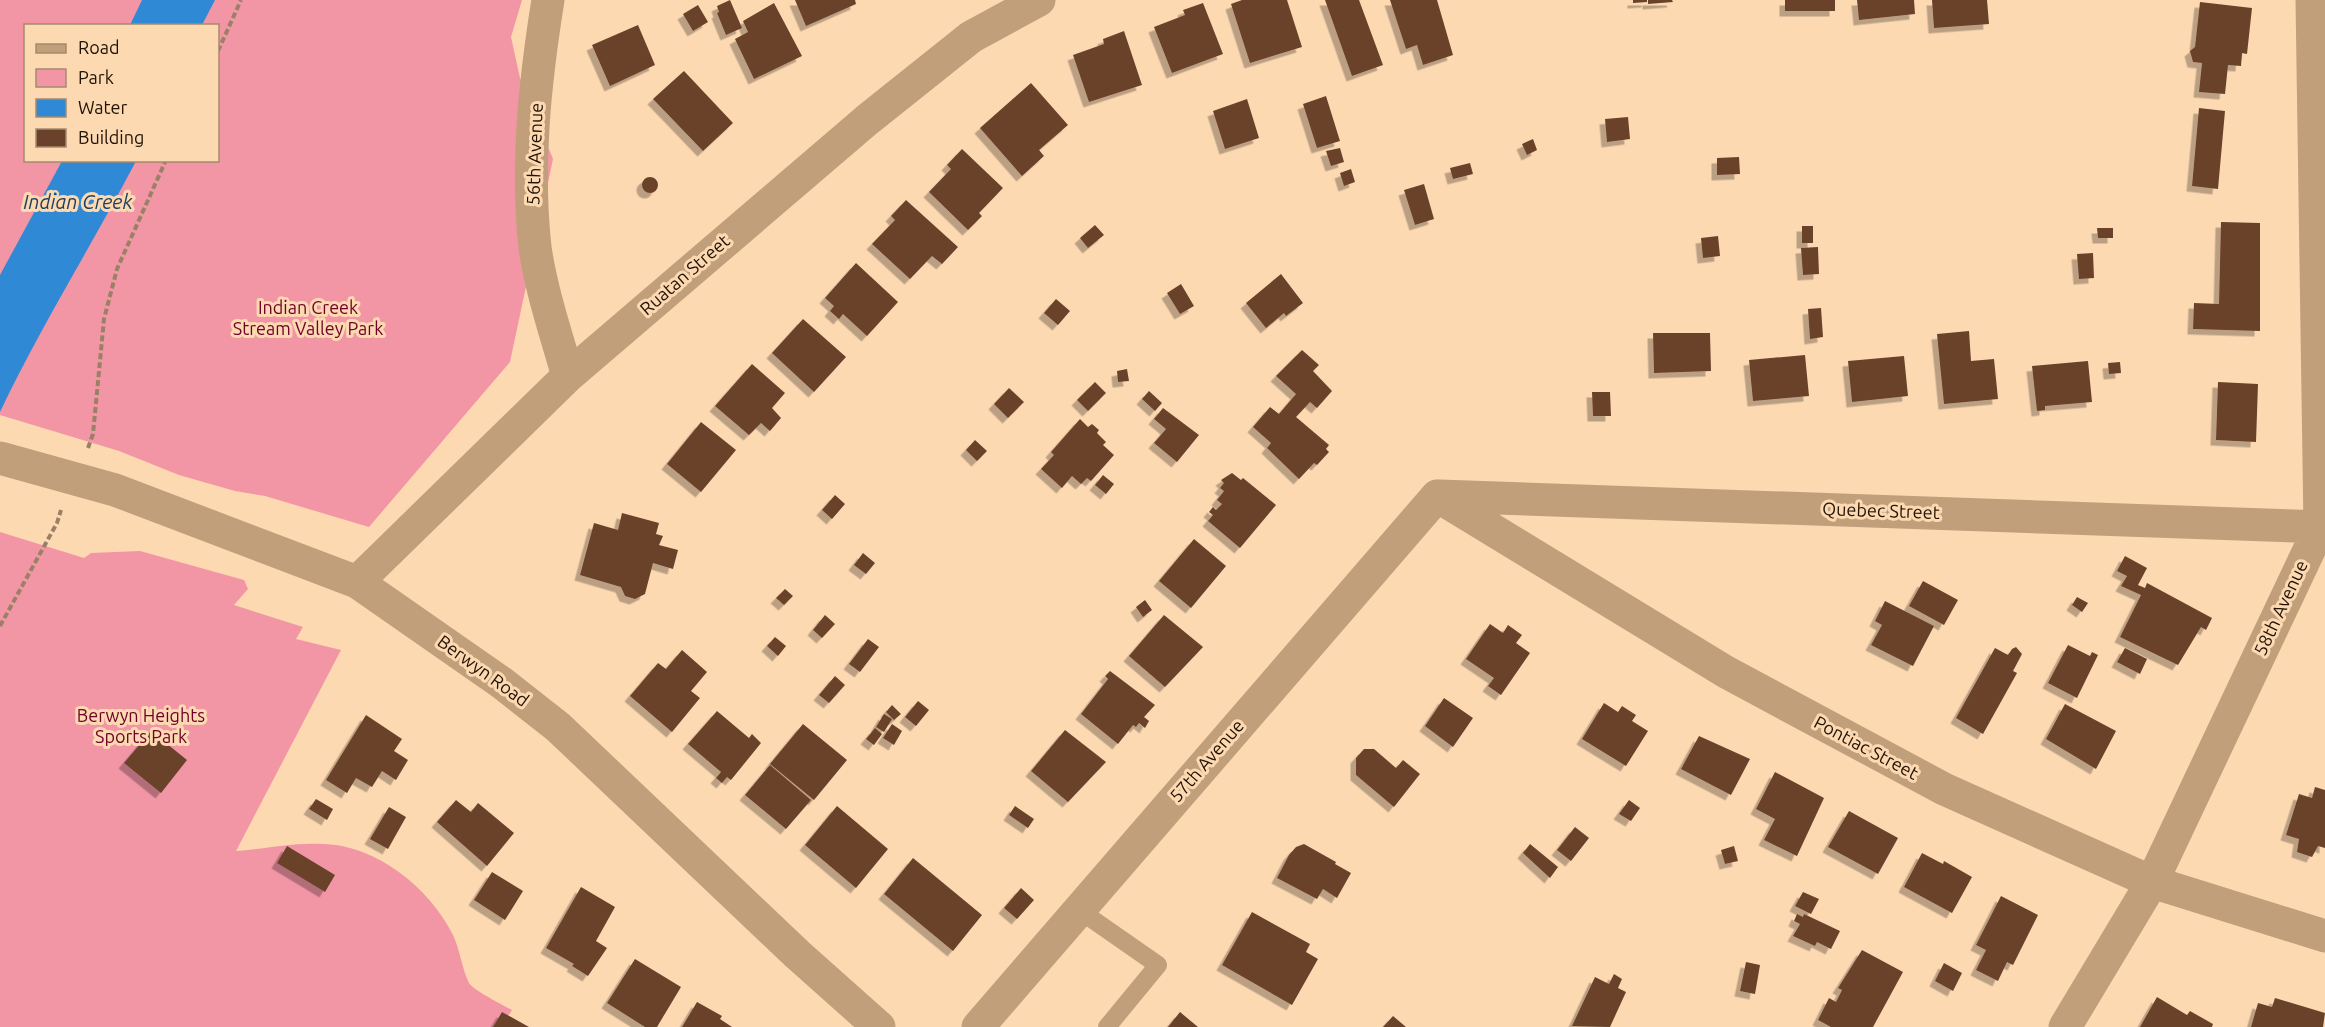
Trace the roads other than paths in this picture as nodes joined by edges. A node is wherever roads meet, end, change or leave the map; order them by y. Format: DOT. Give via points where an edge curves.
graph roads {
  1 [pos="548,0"];
  2 [pos="1039,0"];
  3 [pos="2312,0"];
  4 [pos="568,376"];
  5 [pos="6,460"];
  6 [pos="1437,496"];
  7 [pos="2322,527"];
  8 [pos="357,582"];
  9 [pos="2152,882"];
  10 [pos="1079,910"];
  11 [pos="2325,936"];
  12 [pos="879,1027"];
  13 [pos="978,1027"];
  14 [pos="1107,1027"];
  15 [pos="2065,1027"];
  1 -- 4 [label="street, 56th Avenue" via="537,78 530,179 536,248"];
  2 -- 4 [label="street, Ruatan Street" via="970,37"];
  3 -- 7 [label="street, 58th Avenue"];
  4 -- 8 [label="street, Ruatan Street"];
  5 -- 8 [label="street, Berwyn Road" via="115,490"];
  6 -- 7 [label="street, Quebec Street"];
  6 -- 9 [label="street, Pontiac Street" via="1649,627 1822,726 1944,789"];
  6 -- 10 [label="street, 57th Avenue"];
  7 -- 9 [label="street, 58th Avenue"];
  8 -- 12 [label="street, Berwyn Road" via="558,727"];
  9 -- 11 [label="street, Pontiac Street"];
  9 -- 15 [label="street, 58th Avenue"];
  10 -- 13 [label="street, 57th Avenue"];
  10 -- 14 [label="lane" via="1158,965"];
}
